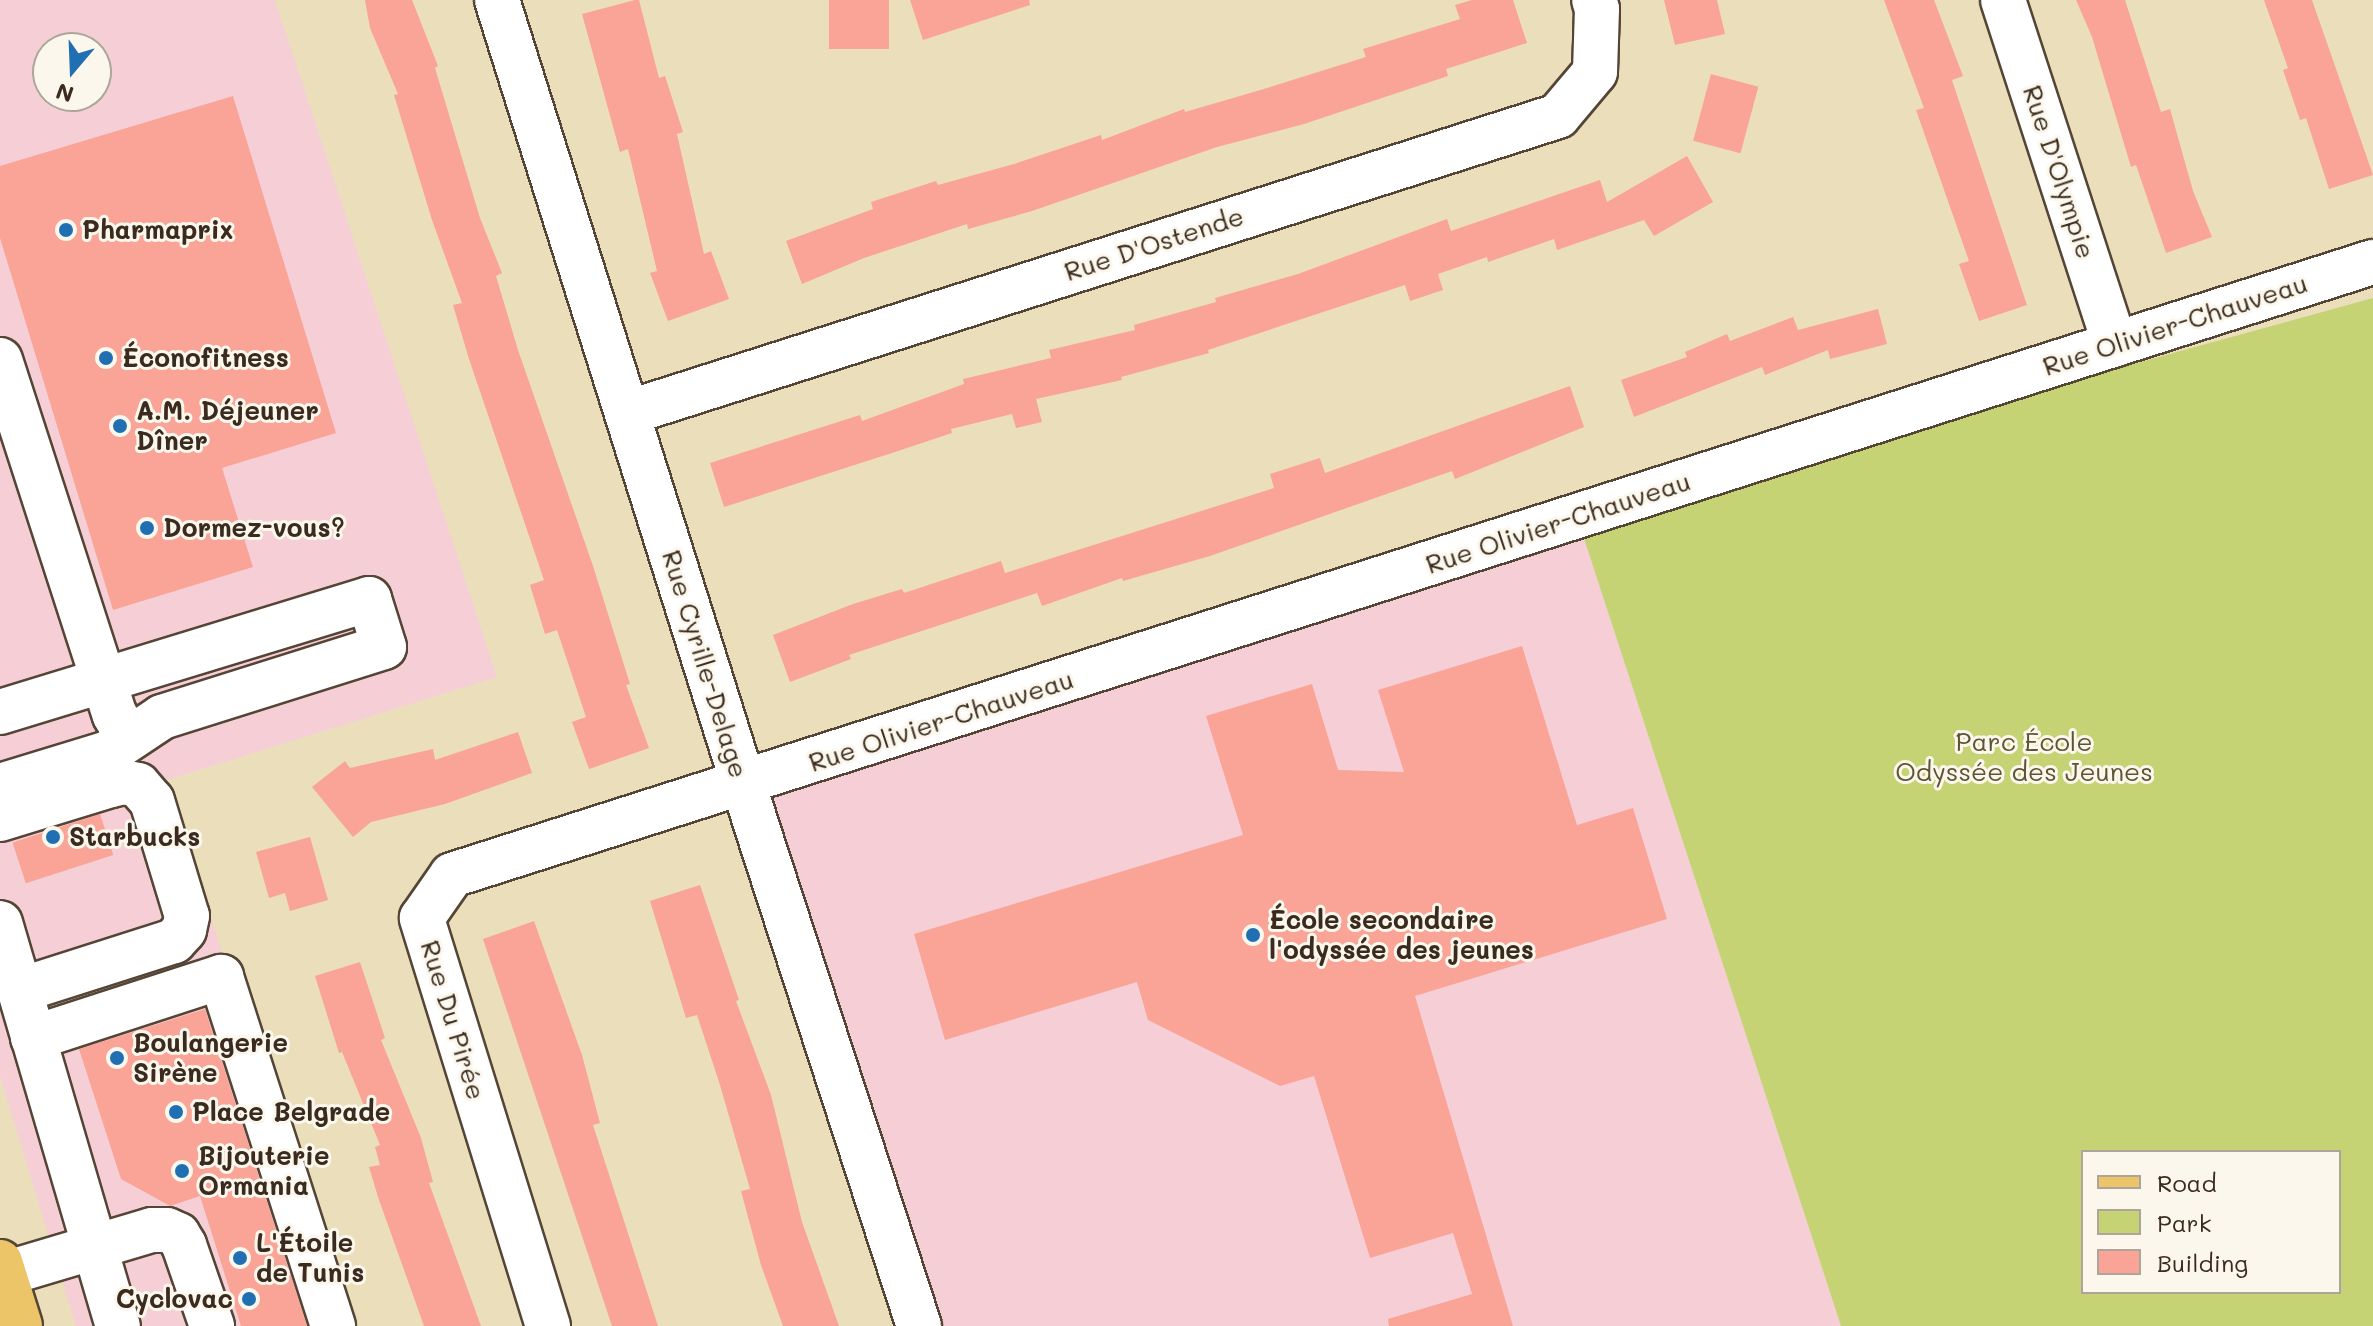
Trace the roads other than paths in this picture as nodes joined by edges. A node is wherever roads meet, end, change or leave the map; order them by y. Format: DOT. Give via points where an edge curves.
graph roads {
  1 [pos="497,0"];
  2 [pos="1594,0"];
  3 [pos="2003,0"];
  4 [pos="2373,262"];
  5 [pos="2115,344"];
  6 [pos="0,360"];
  7 [pos="627,413"];
  8 [pos="103,678"];
  9 [pos="0,712"];
  10 [pos="128,738"];
  11 [pos="743,785"];
  12 [pos="0,786"];
  13 [pos="0,819"];
  14 [pos="0,923"];
  15 [pos="20,990"];
  16 [pos="33,1038"];
  17 [pos="95,1247"];
  18 [pos="2,1268"];
  19 [pos="20,1326"];
  20 [pos="118,1326"];
  21 [pos="212,1326"];
  22 [pos="333,1326"];
  23 [pos="548,1326"];
  24 [pos="919,1326"];
  1 -- 7 [label="street, Rue Cyrille-Delage"];
  2 -- 7 [label="street, Rue D'Ostende" via="1595,72 1558,116"];
  3 -- 5 [label="street, Rue D'Olympie"];
  4 -- 5 [label="street, Rue Olivier-Chauveau"];
  5 -- 11 [label="street, Rue Olivier-Chauveau"];
  6 -- 8 [label="street"];
  7 -- 11 [label="street, Rue Cyrille-Delage"];
  8 -- 9 [label="street"];
  8 -- 10 [label="street"];
  8 -- 10 [label="street" via="369,599 384,647 162,717"];
  10 -- 12 [label="street" via="108,753"];
  11 -- 23 [label="street, Rue Du Pirée" via="452,875 422,918"];
  11 -- 24 [label="street, Rue Cyrille-Delage"];
  13 -- 15 [label="street" via="111,785 138,785 152,801 187,916 174,941"];
  14 -- 15 [label="street"];
  15 -- 16 [label="street"];
  16 -- 17 [label="street"];
  16 -- 22 [label="street" via="221,977"];
  17 -- 18 [label="street"];
  17 -- 20 [label="street"];
  17 -- 21 [label="street" via="161,1229 178,1235"];
  18 -- 19 [label="main road"];
}
